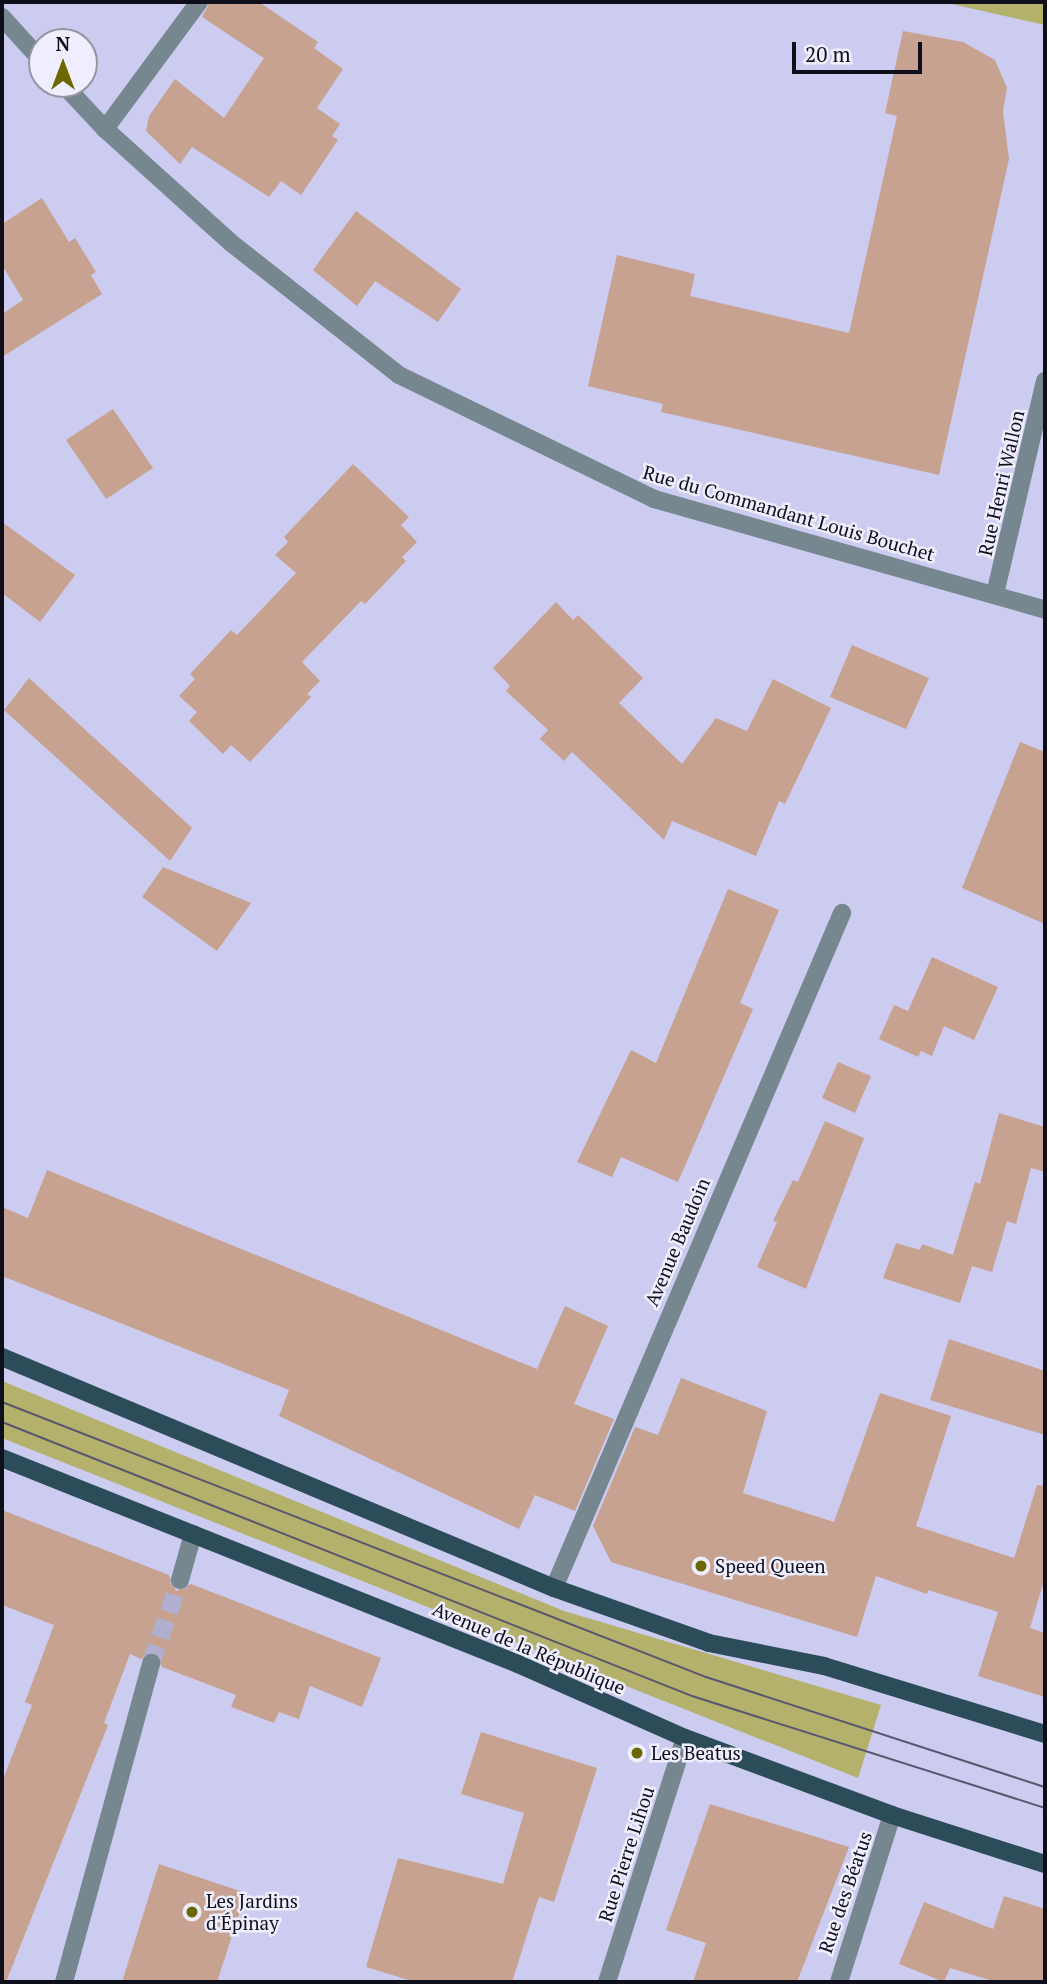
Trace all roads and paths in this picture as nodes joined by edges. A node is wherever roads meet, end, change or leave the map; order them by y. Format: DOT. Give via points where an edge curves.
graph roads {
  1 [pos="199,2"];
  2 [pos="2,17"];
  3 [pos="28,46"];
  4 [pos="76,98"];
  5 [pos="105,129"];
  6 [pos="1045,381"];
  7 [pos="995,594"];
  8 [pos="1045,610"];
  9 [pos="842,913"];
  10 [pos="2,1357"];
  11 [pos="2,1458"];
  12 [pos="193,1534"];
  13 [pos="180,1580"];
  14 [pos="554,1588"];
  15 [pos="151,1663"];
  16 [pos="1045,1734"];
  17 [pos="685,1738"];
  18 [pos="892,1815"];
  19 [pos="1045,1864"];
  20 [pos="64,1982"];
  21 [pos="607,1982"];
  22 [pos="839,1982"];
  1 -- 5 [label="street"];
  2 -- 3 [label="street"];
  4 -- 5 [label="street, Rue du Commandant Louis Bouchet"];
  5 -- 7 [label="street, Rue du Commandant Louis Bouchet" via="230,242 399,375 654,499"];
  6 -- 7 [label="street, Rue Henri Wallon"];
  7 -- 8 [label="street, Rue du Commandant Louis Bouchet"];
  9 -- 14 [label="street, Avenue Baudoin"];
  10 -- 14 [label="main road"];
  11 -- 12 [label="main road, Avenue de la République"];
  12 -- 13 [label="street"];
  12 -- 17 [label="main road, Avenue de la République" via="518,1664"];
  14 -- 16 [label="main road" via="709,1643 824,1666"];
  15 -- 20 [label="street"];
  17 -- 18 [label="main road, Avenue de la République"];
  17 -- 21 [label="street, Rue Pierre Lihou"];
  18 -- 19 [label="main road, Avenue de la République"];
  18 -- 22 [label="street, Rue des Béatus"];
}
